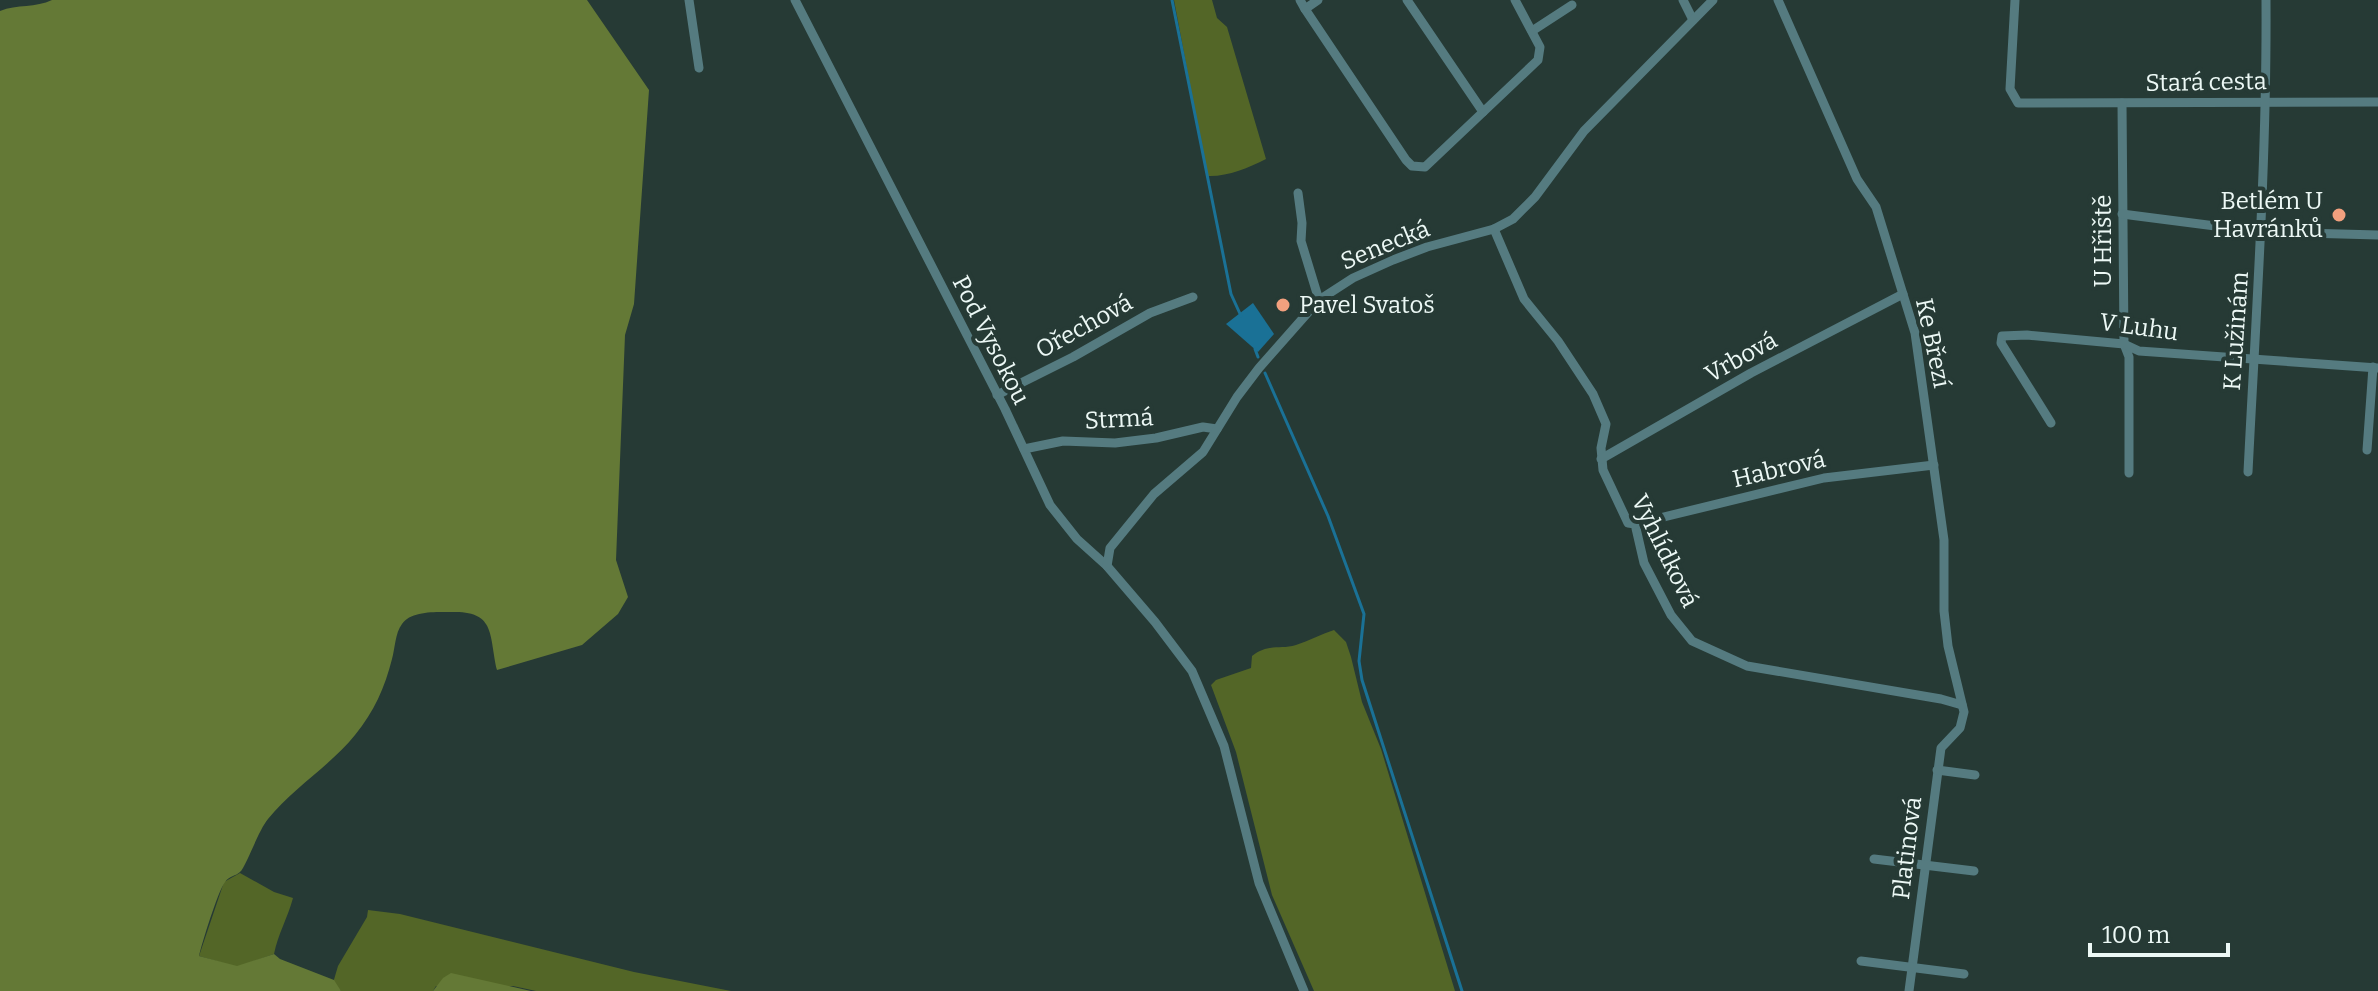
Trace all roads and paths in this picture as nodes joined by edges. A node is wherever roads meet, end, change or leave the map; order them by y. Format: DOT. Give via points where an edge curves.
graph roads {
  1 [pos="689,0"];
  2 [pos="795,0"];
  3 [pos="1318,0"];
  4 [pos="1407,0"];
  5 [pos="1515,0"];
  6 [pos="1683,0"];
  7 [pos="1713,0"];
  8 [pos="1778,0"];
  9 [pos="2015,0"];
  10 [pos="2266,0"];
  11 [pos="1303,4"];
  12 [pos="1572,5"];
  13 [pos="1693,20"];
  14 [pos="1532,31"];
  15 [pos="699,68"];
  16 [pos="2267,101"];
  17 [pos="2378,102"];
  18 [pos="2122,103"];
  19 [pos="1483,112"];
  20 [pos="1298,193"];
  21 [pos="2122,214"];
  22 [pos="1494,229"];
  23 [pos="2262,232"];
  24 [pos="2378,235"];
  25 [pos="1903,294"];
  26 [pos="1193,297"];
  27 [pos="1319,300"];
  28 [pos="2124,344"];
  29 [pos="2253,359"];
  30 [pos="2375,367"];
  31 [pos="997,395"];
  32 [pos="2051,423"];
  33 [pos="1217,429"];
  34 [pos="1024,449"];
  35 [pos="2367,450"];
  36 [pos="1601,459"];
  37 [pos="1934,465"];
  38 [pos="2248,472"];
  39 [pos="2129,473"];
  40 [pos="1635,524"];
  41 [pos="1107,566"];
  42 [pos="1962,705"];
  43 [pos="1964,718"];
  44 [pos="1937,770"];
  45 [pos="1975,775"];
  46 [pos="1874,859"];
  47 [pos="1925,865"];
  48 [pos="1974,871"];
  49 [pos="1861,961"];
  50 [pos="1912,968"];
  51 [pos="1964,974"];
  52 [pos="1304,991"];
  53 [pos="1909,991"];
  1 -- 15 [label="street"];
  2 -- 31 [label="street, Pod Vysokou"];
  3 -- 11 [label="street"];
  4 -- 19 [label="street"];
  5 -- 14 [label="street"];
  6 -- 13 [label="street"];
  7 -- 13 [label="street, Senecká"];
  8 -- 25 [label="street, Ke Březí" via="1857,179 1876,207"];
  9 -- 18 [label="street, Stará cesta" via="2010,89 2018,103"];
  10 -- 16 [label="street, K Lužinám"];
  11 -- 19 [label="street" via="1412,166 1425,167"];
  12 -- 14 [label="street"];
  13 -- 22 [label="street, Senecká" via="1584,131 1535,197"];
  14 -- 19 [label="street" via="1540,47 1538,60"];
  16 -- 17 [label="street, Stará cesta"];
  16 -- 18 [label="street, Stará cesta"];
  16 -- 23 [label="street, K Lužinám"];
  18 -- 21 [label="street, U Hřiště"];
  20 -- 27 [label="street" via="1301,241"];
  21 -- 23 [label="street"];
  21 -- 28 [label="street, U Hřiště"];
  22 -- 27 [label="street, Senecká" via="1393,260"];
  22 -- 36 [label="street, Vyhlídková" via="1524,299 1593,394 1606,424"];
  23 -- 24 [label="street"];
  23 -- 29 [label="street, K Lužinám"];
  25 -- 36 [label="street, Vrbová"];
  25 -- 37 [label="street, Ke Březí" via="1915,333"];
  26 -- 31 [label="street, Ořechová" via="1150,313"];
  27 -- 33 [label="street, Senecká" via="1259,368"];
  28 -- 29 [label="street, V Luhu" via="2139,351"];
  28 -- 32 [label="street, V Luhu" via="2002,336 2001,343"];
  28 -- 39 [label="street, U Hřiště" via="2129,357"];
  29 -- 30 [label="street, V Luhu"];
  29 -- 38 [label="street, K Lužinám"];
  30 -- 35 [label="street, V Luhu"];
  31 -- 34 [label="street, Pod Vysokou"];
  33 -- 34 [label="street, Strmá"];
  33 -- 41 [label="street, Senecká" via="1203,452 1154,494 1110,548"];
  34 -- 41 [label="street, Pod Vysokou" via="1050,505"];
  36 -- 40 [label="street, Vyhlídková" via="1628,523"];
  37 -- 40 [label="street, Habrová" via="1824,478"];
  37 -- 42 [label="street, Ke Březí" via="1944,540 1948,646"];
  40 -- 42 [label="street, Vyhlídková" via="1644,563 1671,615 1692,641 1747,666"];
  41 -- 52 [label="street, Pod Vysokou" via="1192,671 1224,746 1259,883"];
  42 -- 43 [label="street, Ke Březí"];
  43 -- 44 [label="street, Platinová" via="1941,748"];
  44 -- 45 [label="street"];
  44 -- 47 [label="street, Platinová"];
  46 -- 47 [label="street"];
  47 -- 48 [label="street"];
  47 -- 50 [label="street, Platinová"];
  49 -- 50 [label="street"];
  50 -- 51 [label="street"];
  50 -- 53 [label="street, Platinová"];
}
